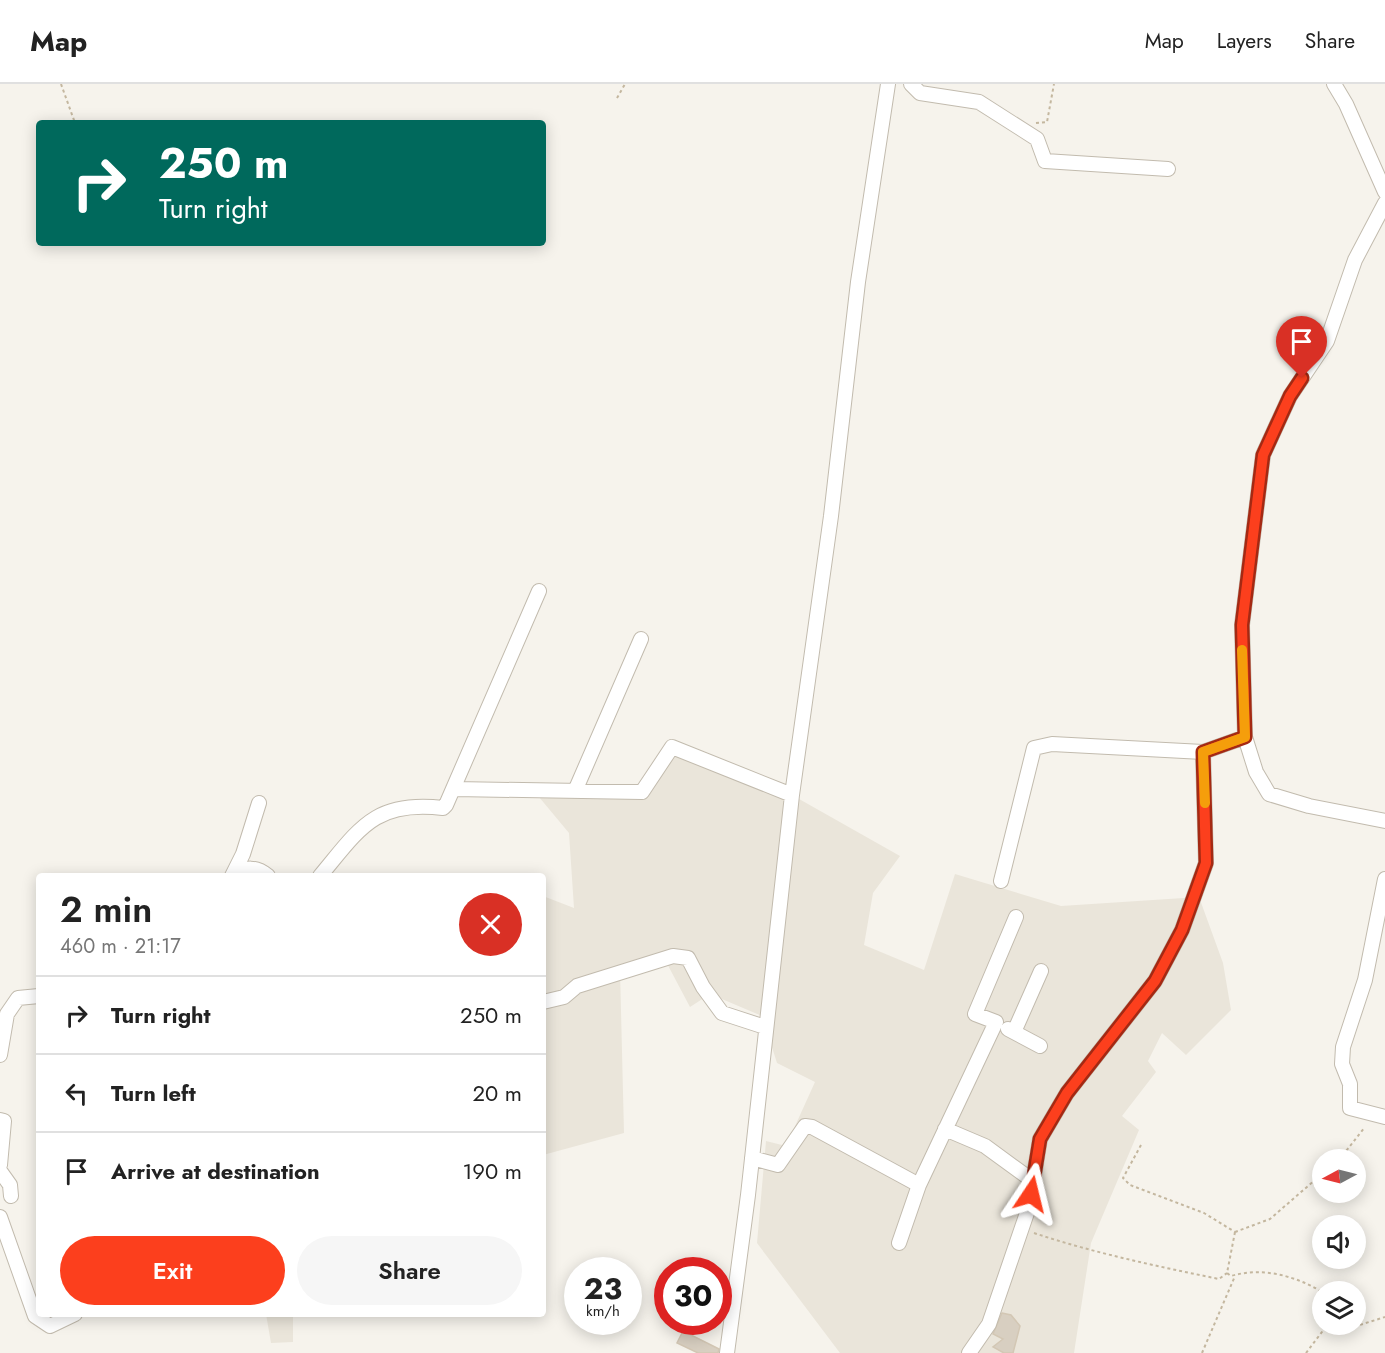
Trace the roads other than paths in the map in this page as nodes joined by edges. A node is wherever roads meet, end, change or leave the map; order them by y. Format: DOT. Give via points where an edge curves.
graph roads {
  1 [pos="888,84"];
  2 [pos="911,84"];
  3 [pos="1334,84"];
  4 [pos="1380,166"];
  5 [pos="1168,169"];
  6 [pos="1385,192"];
  7 [pos="1385,203"];
  8 [pos="539,591"];
  9 [pos="641,639"];
  10 [pos="1245,737"];
  11 [pos="1203,752"];
  12 [pos="455,789"];
  13 [pos="575,790"];
  14 [pos="792,795"];
  15 [pos="259,803"];
  16 [pos="1385,821"];
  17 [pos="233,873"];
  18 [pos="236,873"];
  19 [pos="264,873"];
  20 [pos="322,873"];
  21 [pos="1385,879"];
  22 [pos="1000,881"];
  23 [pos="1016,917"];
  24 [pos="1041,971"];
  25 [pos="36,996"];
  26 [pos="546,1001"];
  27 [pos="996,1022"];
  28 [pos="765,1027"];
  29 [pos="1014,1032"];
  30 [pos="1040,1046"];
  31 [pos="0,1055"];
  32 [pos="1380,1116"];
  33 [pos="0,1120"];
  34 [pos="945,1129"];
  35 [pos="752,1158"];
  36 [pos="0,1165"];
  37 [pos="0,1171"];
  38 [pos="1033,1181"];
  39 [pos="919,1185"];
  40 [pos="11,1196"];
  41 [pos="0,1217"];
  42 [pos="899,1243"];
  43 [pos="36,1317"];
  44 [pos="36,1317"];
  45 [pos="69,1317"];
  46 [pos="727,1353"];
  47 [pos="969,1353"];
  1 -- 14 [label="street" via="858,282 831,516"];
  2 -- 5 [label="street" via="920,93 979,102 1037,139 1045,160"];
  3 -- 4 [label="street"];
  4 -- 6 [label="street"];
  7 -- 10 [label="street" via="1355,260 1327,341 1290,396 1263,455 1242,625"];
  8 -- 12 [label="street"];
  9 -- 13 [label="street"];
  10 -- 11 [label="street"];
  10 -- 16 [label="street" via="1256,772 1269,794"];
  11 -- 22 [label="street" via="1052,744 1034,748"];
  11 -- 38 [label="street" via="1206,863 1182,930 1155,981 1067,1093 1040,1139"];
  12 -- 13 [label="street"];
  12 -- 20 [label="street" via="443,808 403,806 383,813 350,840"];
  13 -- 14 [label="street" via="642,792 672,747"];
  14 -- 28 [label="street"];
  15 -- 17 [label="street"];
  18 -- 19 [label="street" via="246,867"];
  21 -- 32 [label="street" via="1365,980 1343,1047 1342,1064 1350,1084 1350,1108"];
  23 -- 27 [label="street" via="975,1014"];
  24 -- 29 [label="street"];
  25 -- 31 [label="street" via="18,998 7,1014"];
  26 -- 28 [label="street" via="564,997 577,986 673,956 688,958 722,1013"];
  27 -- 29 [label="street"];
  27 -- 34 [label="street"];
  28 -- 35 [label="street"];
  29 -- 30 [label="street"];
  33 -- 36 [label="street" via="4,1121"];
  34 -- 38 [label="street" via="985,1146"];
  34 -- 39 [label="street"];
  35 -- 39 [label="street" via="778,1165 799,1131 812,1126"];
  35 -- 46 [label="street"];
  37 -- 40 [label="street" via="10,1185"];
  38 -- 47 [label="street" via="1029,1207 989,1324"];
  39 -- 42 [label="street"];
  41 -- 43 [label="street"];
  44 -- 45 [label="street" via="50,1326"];
}
